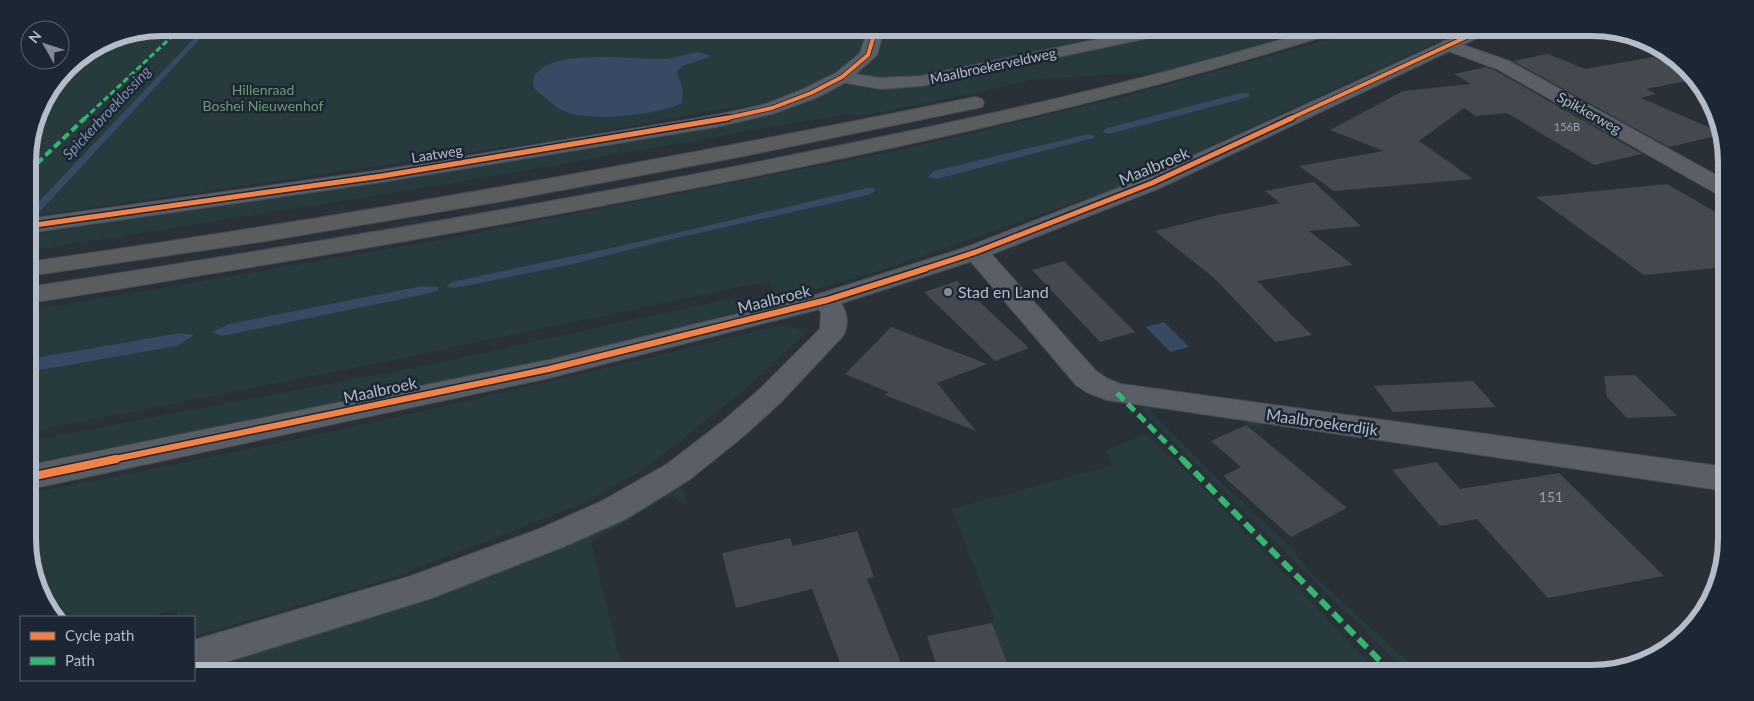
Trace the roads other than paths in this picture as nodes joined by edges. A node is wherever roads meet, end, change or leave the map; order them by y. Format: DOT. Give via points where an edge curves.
graph roads {
  1 [pos="873,36"];
  2 [pos="1133,36"];
  3 [pos="1247,36"];
  4 [pos="1306,36"];
  5 [pos="1468,36"];
  6 [pos="1449,45"];
  7 [pos="842,77"];
  8 [pos="1718,185"];
  9 [pos="37,225"];
  10 [pos="976,252"];
  11 [pos="37,268"];
  12 [pos="37,294"];
  13 [pos="827,300"];
  14 [pos="36,476"];
  15 [pos="1718,478"];
  16 [pos="195,656"];
  1 -- 7 [label="street, Laatweg" via="868,55"];
  2 -- 7 [label="street, Maalbroekerveldweg" via="922,81 866,84"];
  3 -- 11 [label="highway" via="1016,94 736,153 310,227"];
  4 -- 12 [label="highway" via="1129,86 746,172 461,225"];
  5 -- 6 [label="street, Maalbroek"];
  6 -- 8 [label="street, Spikkerweg" via="1503,66"];
  6 -- 10 [label="street, Maalbroek" via="1152,183"];
  7 -- 9 [label="street, Laatweg" via="772,108 716,121 392,174"];
  10 -- 13 [label="street, Maalbroek"];
  10 -- 15 [label="street, Maalbroekerdijk" via="1086,378 1116,393"];
  13 -- 14 [label="street, Maalbroek" via="549,369"];
  13 -- 16 [label="street, Maalbroek" via="834,313 833,331 771,395 678,472 614,510 551,538 416,589"];
}
